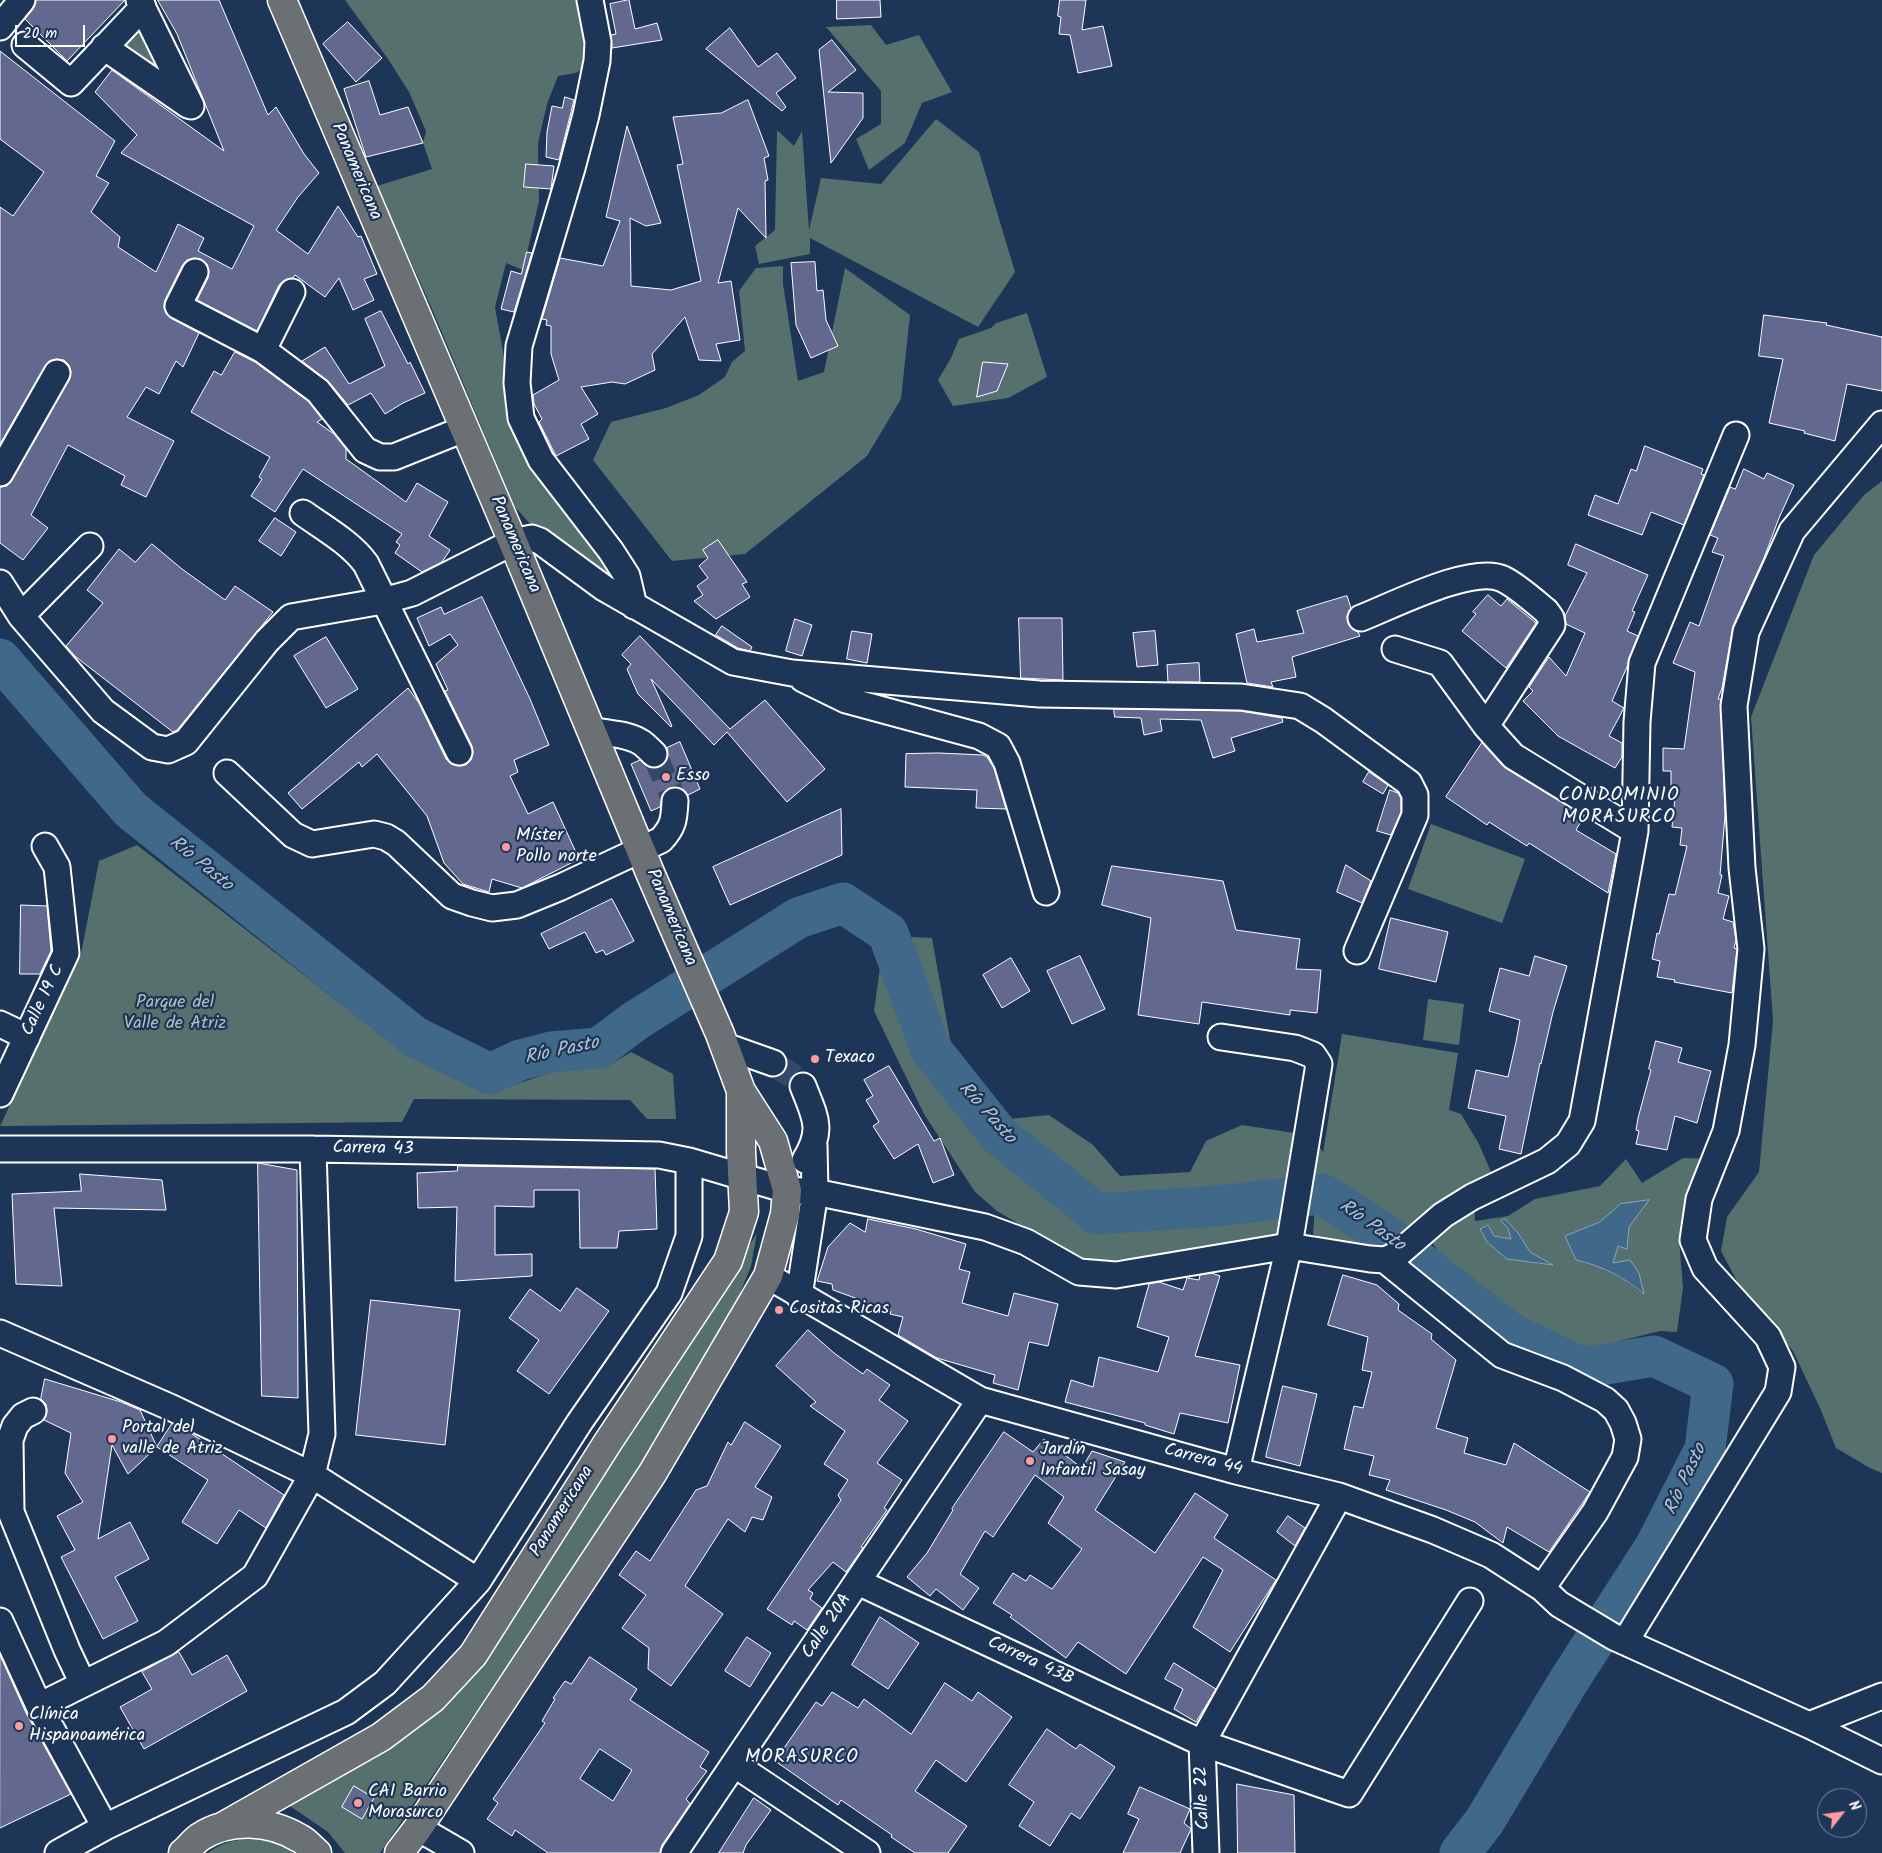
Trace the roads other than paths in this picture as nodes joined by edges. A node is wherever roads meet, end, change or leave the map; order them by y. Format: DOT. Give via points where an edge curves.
graph roads {
  1 [pos="22,0"];
  2 [pos="282,0"];
  3 [pos="590,0"];
  4 [pos="141,3"];
  5 [pos="0,27"];
  6 [pos="25,44"];
  7 [pos="104,46"];
  8 [pos="194,272"];
  9 [pos="292,292"];
  10 [pos="263,350"];
  11 [pos="57,373"];
  12 [pos="1882,424"];
  13 [pos="464,429"];
  14 [pos="1736,435"];
  15 [pos="0,473"];
  16 [pos="302,514"];
  17 [pos="513,542"];
  18 [pos="90,546"];
  19 [pos="0,583"];
  20 [pos="383,601"];
  21 [pos="634,606"];
  22 [pos="20,616"];
  23 [pos="1361,618"];
  24 [pos="1396,649"];
  25 [pos="792,673"];
  26 [pos="1486,726"];
  27 [pos="590,730"];
  28 [pos="459,752"];
  29 [pos="654,754"];
  30 [pos="227,773"];
  31 [pos="675,801"];
  32 [pos="1635,831"];
  33 [pos="46,846"];
  34 [pos="640,849"];
  35 [pos="1046,892"];
  36 [pos="1357,951"];
  37 [pos="0,1024"];
  38 [pos="27,1037"];
  39 [pos="1221,1037"];
  40 [pos="722,1040"];
  41 [pos="773,1063"];
  42 [pos="803,1086"];
  43 [pos="742,1091"];
  44 [pos="0,1094"];
  45 [pos="814,1145"];
  46 [pos="0,1149"];
  47 [pos="313,1149"];
  48 [pos="689,1161"];
  49 [pos="742,1178"];
  50 [pos="787,1190"];
  51 [pos="815,1192"];
  52 [pos="1289,1246"];
  53 [pos="1391,1257"];
  54 [pos="768,1276"];
  55 [pos="799,1296"];
  56 [pos="0,1333"];
  57 [pos="980,1400"];
  58 [pos="33,1411"];
  59 [pos="580,1423"];
  60 [pos="608,1442"];
  61 [pos="1236,1471"];
  62 [pos="312,1475"];
  63 [pos="1339,1496"];
  64 [pos="478,1581"];
  65 [pos="858,1582"];
  66 [pos="1550,1596"];
  67 [pos="1470,1601"];
  68 [pos="0,1622"];
  69 [pos="1619,1639"];
  70 [pos="83,1684"];
  71 [pos="1882,1696"];
  72 [pos="39,1706"];
  73 [pos="1809,1725"];
  74 [pos="1202,1743"];
  75 [pos="1882,1761"];
  76 [pos="734,1764"];
  77 [pos="105,1827"];
  78 [pos="418,1828"];
  79 [pos="203,1839"];
  80 [pos="58,1853"];
  81 [pos="163,1853"];
  82 [pos="317,1853"];
  83 [pos="399,1853"];
  84 [pos="462,1853"];
  85 [pos="674,1853"];
  86 [pos="867,1853"];
  87 [pos="1206,1853"];
  1 -- 5 [label="street"];
  2 -- 13 [label="main road, Panamericana"];
  3 -- 21 [label="street" via="598,42 597,61 572,168 519,346 517,384 521,418 542,460 627,576"];
  4 -- 7 [label="street"];
  4 -- 7 [label="street" via="190,106"];
  6 -- 7 [label="street" via="71,83"];
  8 -- 10 [label="street" via="178,306"];
  9 -- 10 [label="street"];
  10 -- 13 [label="street" via="318,391 365,450 380,457 394,457"];
  11 -- 15 [label="street"];
  12 -- 69 [label="street" via="1792,531 1746,632 1734,706 1742,868 1751,949 1742,1045 1726,1131 1699,1199 1692,1240 1705,1268 1768,1337 1782,1367 1778,1392"];
  13 -- 17 [label="main road, Panamericana"];
  14 -- 32 [label="street" via="1642,663 1637,722"];
  16 -- 20 [label="street" via="360,556"];
  17 -- 20 [label="street" via="412,593"];
  17 -- 21 [label="street" via="532,538 540,541"];
  17 -- 27 [label="main road, Panamericana"];
  18 -- 22 [label="street"];
  19 -- 22 [label="street"];
  20 -- 22 [label="street" via="291,617 267,641 186,742 168,750 152,747 103,711"];
  20 -- 28 [label="street"];
  21 -- 25 [label="street" via="733,662"];
  23 -- 26 [label="street" via="1454,580 1484,575 1502,578 1546,610 1552,625"];
  24 -- 26 [label="street" via="1440,663"];
  25 -- 35 [label="street" via="846,700 980,736 998,746 1008,763"];
  25 -- 36 [label="street" via="1039,694 1241,697 1300,706 1408,783 1416,794 1415,814"];
  26 -- 32 [label="street" via="1513,756"];
  27 -- 29 [label="street" via="623,735 641,742"];
  27 -- 34 [label="main road, Panamericana"];
  30 -- 34 [label="street" via="300,838 312,844 374,834 386,837 452,896 492,908 517,905"];
  31 -- 34 [label="street" via="671,829 661,840"];
  32 -- 53 [label="street" via="1582,1121 1568,1144 1547,1161 1472,1197 1443,1215"];
  33 -- 38 [label="street, Calle 19 C" via="57,867 66,953"];
  34 -- 40 [label="main road, Panamericana"];
  37 -- 38 [label="street"];
  38 -- 44 [label="street, Calle 19 C"];
  39 -- 52 [label="street" via="1296,1048 1313,1055 1318,1064"];
  40 -- 41 [label="street"];
  40 -- 43 [label="main road, Panamericana"];
  42 -- 45 [label="street" via="817,1129"];
  43 -- 49 [label="main road, Panamericana"];
  43 -- 50 [label="main road, Panamericana" via="774,1141"];
  45 -- 50 [label="street"];
  45 -- 51 [label="street"];
  46 -- 47 [label="street, Carrera 43"];
  47 -- 48 [label="street, Carrera 43" via="658,1155"];
  47 -- 62 [label="street" via="322,1434"];
  48 -- 49 [label="street, Carrera 43"];
  48 -- 59 [label="street" via="690,1236 669,1293"];
  49 -- 50 [label="street, Carrera 43"];
  49 -- 60 [label="main road, Panamericana" via="744,1212 728,1262"];
  50 -- 51 [label="street, Carrera 43"];
  50 -- 54 [label="main road, Panamericana" via="786,1214"];
  51 -- 52 [label="street, Carrera 43" via="985,1227 1026,1242 1079,1272 1116,1275"];
  51 -- 55 [label="street"];
  52 -- 53 [label="street, Carrera 43" via="1370,1259"];
  52 -- 61 [label="street"];
  53 -- 66 [label="street" via="1502,1355 1563,1378 1605,1400 1623,1423 1628,1439 1624,1457"];
  54 -- 55 [label="street, Carrera 44"];
  54 -- 78 [label="main road, Panamericana" via="652,1474"];
  55 -- 57 [label="street, Carrera 44"];
  56 -- 62 [label="street" via="172,1408"];
  57 -- 61 [label="street, Carrera 44"];
  57 -- 65 [label="street, Calle 20A"];
  58 -- 70 [label="street" via="23,1416 15,1426 10,1440 10,1512"];
  59 -- 60 [label="street"];
  59 -- 64 [label="street"];
  60 -- 79 [label="main road, Panamericana" via="473,1655 433,1698 381,1738"];
  61 -- 63 [label="street, Carrera 44"];
  62 -- 64 [label="street"];
  62 -- 70 [label="street" via="255,1576 166,1643"];
  63 -- 66 [label="street, Carrera 44" via="1491,1555"];
  63 -- 74 [label="street"];
  64 -- 77 [label="street" via="385,1683 346,1712"];
  65 -- 74 [label="street, Carrera 43B"];
  65 -- 76 [label="street, Calle 20A"];
  66 -- 69 [label="street, Carrera 44"];
  67 -- 74 [label="street, Carrera 43B" via="1349,1794"];
  68 -- 72 [label="street"];
  69 -- 73 [label="street, Carrera 44"];
  70 -- 72 [label="street"];
  71 -- 73 [label="street"];
  72 -- 77 [label="street"];
  73 -- 75 [label="street, Carrera 44"];
  74 -- 87 [label="street, Calle 22"];
  76 -- 85 [label="street, Calle 20A"];
  76 -- 86 [label="street"];
  77 -- 80 [label="street"];
  78 -- 83 [label="main road, Panamericana"];
  78 -- 84 [label="street"];
  79 -- 81 [label="main road, Panamericana"];
  79 -- 82 [label="main road" via="251,1823 277,1827 301,1838"];
}
